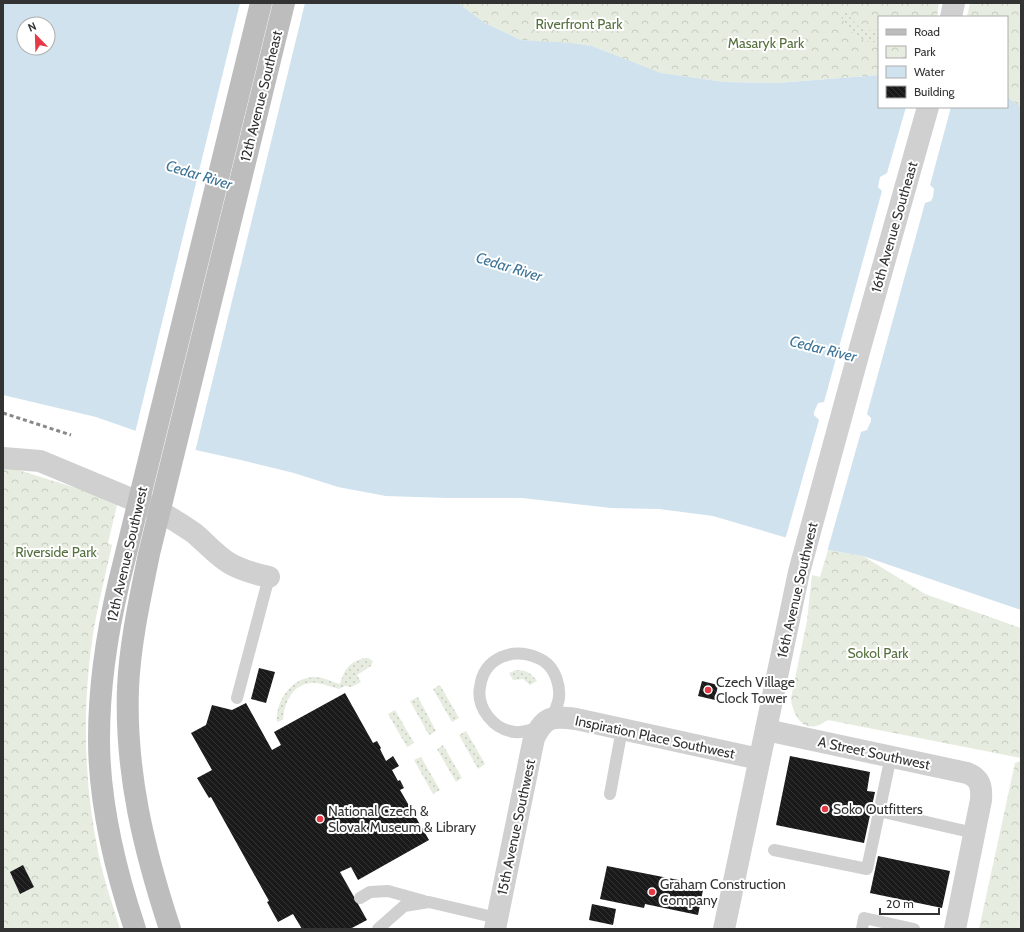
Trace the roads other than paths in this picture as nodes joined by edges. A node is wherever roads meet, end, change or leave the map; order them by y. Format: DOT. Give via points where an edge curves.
graph roads {
  1 [pos="261,3"];
  2 [pos="284,3"];
  3 [pos="954,3"];
  4 [pos="951,16"];
  5 [pos="928,108"];
  6 [pos="216,184"];
  7 [pos="238,189"];
  8 [pos="860,348"];
  9 [pos="3,458"];
  10 [pos="269,578"];
  11 [pos="237,698"];
  12 [pos="545,722"];
  13 [pos="622,729"];
  14 [pos="766,730"];
  15 [pos="891,756"];
  16 [pos="759,759"];
  17 [pos="610,794"];
  18 [pos="879,811"];
  19 [pos="974,833"];
  20 [pos="774,850"];
  21 [pos="360,898"];
  22 [pos="429,902"];
  23 [pos="496,923"];
  24 [pos="135,929"];
  25 [pos="170,929"];
  26 [pos="378,929"];
  27 [pos="724,929"];
  28 [pos="862,929"];
  29 [pos="914,929"];
  30 [pos="955,929"];
  1 -- 6 [label="main road, 12th Avenue Southeast"];
  2 -- 7 [label="main road, 12th Avenue Southeast"];
  3 -- 4 [label="street"];
  5 -- 8 [label="street, 16th Avenue Southeast"];
  6 -- 24 [label="main road, 12th Avenue Southwest" via="127,549 106,646 99,740 102,777 112,852"];
  7 -- 25 [label="main road, 12th Avenue Southwest" via="149,554 134,635 128,688 128,738 138,814 148,858"];
  8 -- 14 [label="street, 16th Avenue Southwest" via="798,572"];
  9 -- 10 [label="street" via="40,462 155,509 171,517 229,563"];
  10 -- 11 [label="lane"];
  12 -- 12 [label="lane, Inspiration Place Southwest" via="557,707 560,695 558,681 552,668 529,654 515,653 491,664 480,687 480,700 484,712 492,722 503,729 515,732 528,731"];
  12 -- 13 [label="street, Inspiration Place Southwest" via="562,717"];
  12 -- 23 [label="street, 15th Avenue Southwest" via="534,738"];
  13 -- 16 [label="street, Inspiration Place Southwest"];
  13 -- 17 [label="lane"];
  14 -- 15 [label="street, A Street Southwest"];
  14 -- 16 [label="street, 16th Avenue Southwest"];
  15 -- 18 [label="lane"];
  15 -- 19 [label="street, A Street Southwest" via="975,776 982,790"];
  16 -- 27 [label="street, 16th Avenue Southwest"];
  18 -- 19 [label="lane"];
  18 -- 20 [label="lane" via="867,869"];
  19 -- 30 [label="street"];
  21 -- 22 [label="lane" via="370,892 388,891"];
  22 -- 23 [label="lane"];
  22 -- 26 [label="lane" via="404,906"];
  28 -- 29 [label="lane" via="864,918"];
}
